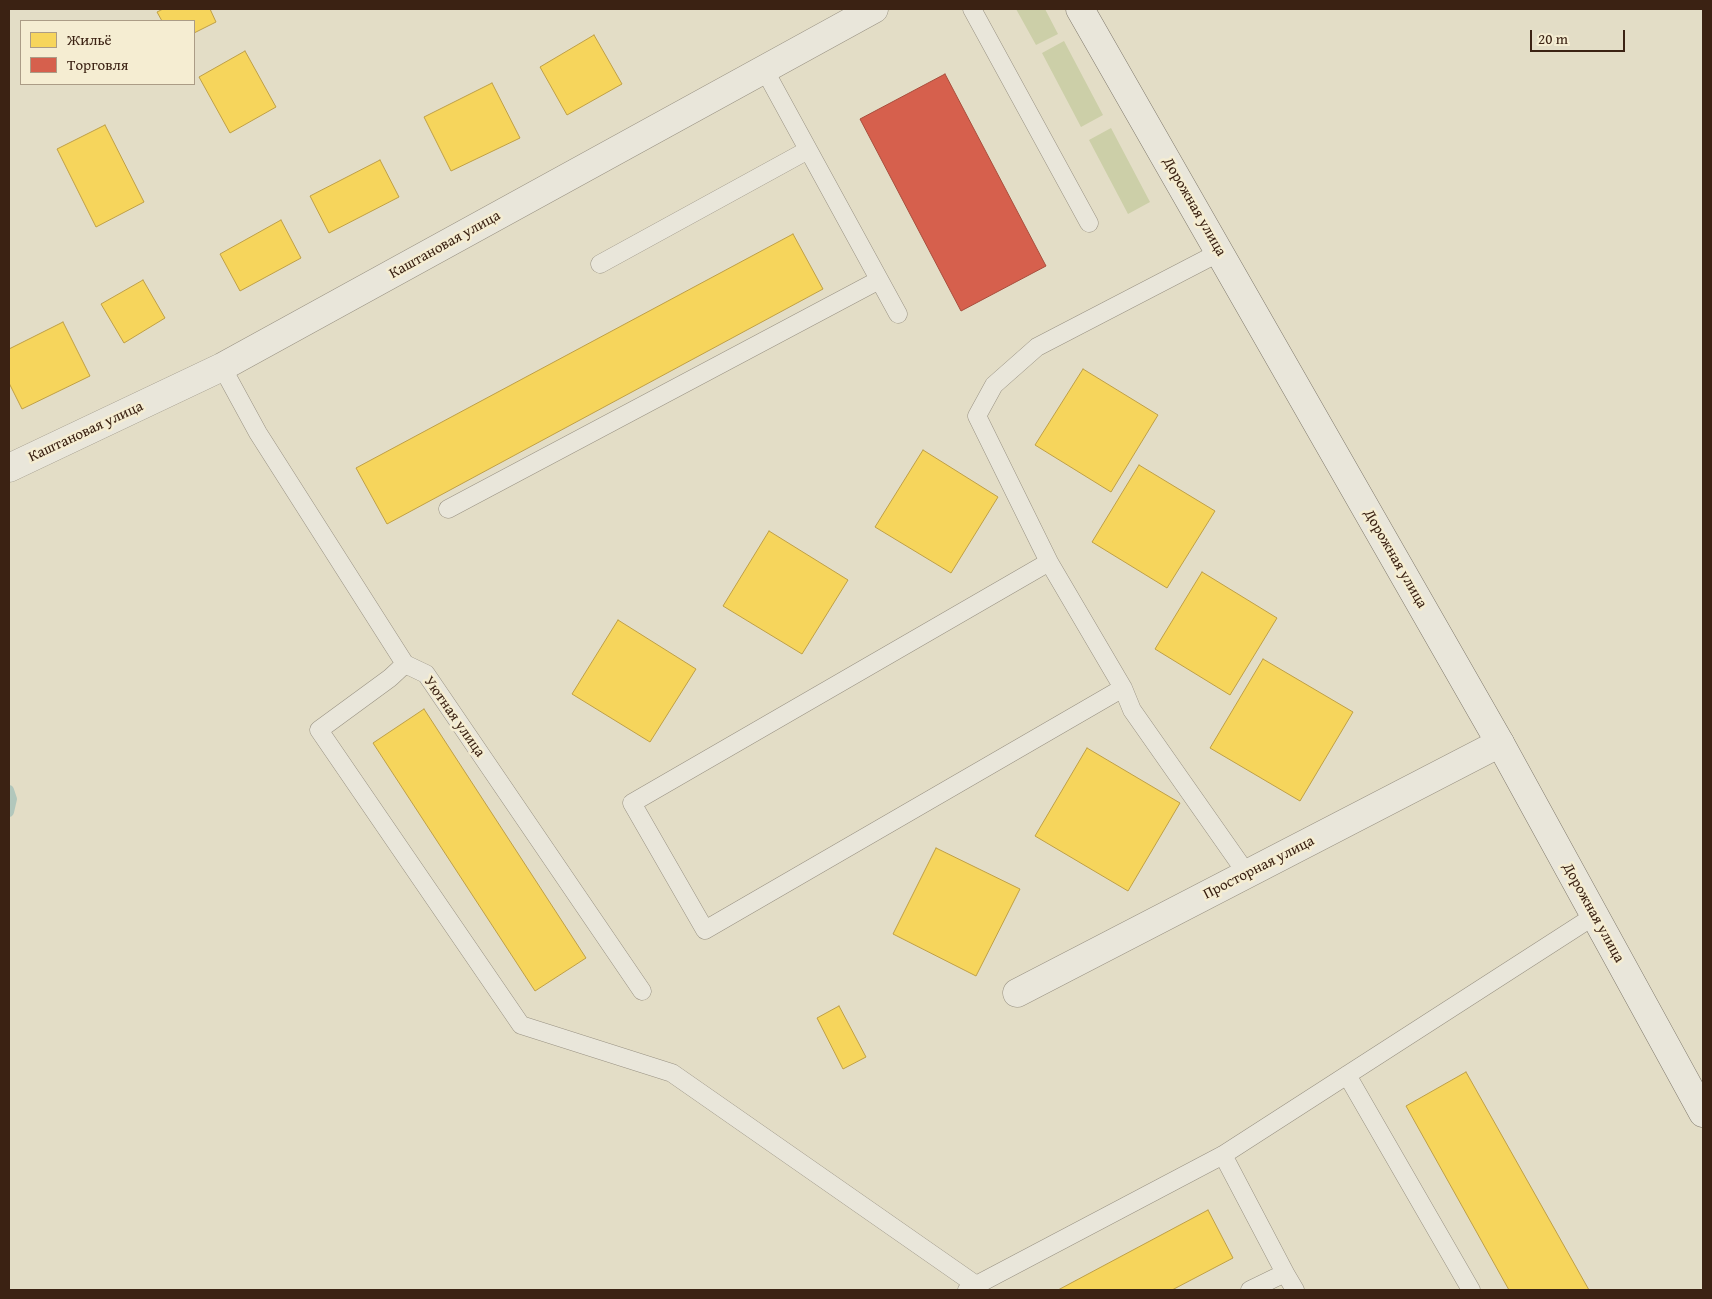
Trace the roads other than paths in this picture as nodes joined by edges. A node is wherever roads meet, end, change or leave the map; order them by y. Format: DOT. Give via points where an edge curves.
graph roads {
  1 [pos="874,9"];
  2 [pos="972,9"];
  3 [pos="1080,9"];
  4 [pos="764,69"];
  5 [pos="808,150"];
  6 [pos="1089,223"];
  7 [pos="1220,252"];
  8 [pos="600,264"];
  9 [pos="879,280"];
  10 [pos="898,314"];
  11 [pos="222,368"];
  12 [pos="9,468"];
  13 [pos="448,509"];
  14 [pos="1050,562"];
  15 [pos="405,664"];
  16 [pos="1123,688"];
  17 [pos="1500,743"];
  18 [pos="1247,874"];
  19 [pos="1594,916"];
  20 [pos="642,991"];
  21 [pos="1017,993"];
  22 [pos="1347,1075"];
  23 [pos="1703,1113"];
  24 [pos="1223,1155"];
  25 [pos="1285,1273"];
  26 [pos="972,1288"];
  27 [pos="1250,1290"];
  28 [pos="1294,1290"];
  29 [pos="1470,1290"];
  1 -- 4 [label="street, Каштановая улица"];
  2 -- 6 [label="lane"];
  3 -- 7 [label="street, Дорожная улица"];
  4 -- 5 [label="lane"];
  4 -- 11 [label="street, Каштановая улица"];
  5 -- 8 [label="lane"];
  5 -- 9 [label="lane"];
  7 -- 14 [label="lane" via="1038,346 994,385 977,416"];
  7 -- 17 [label="street, Дорожная улица"];
  9 -- 10 [label="lane"];
  9 -- 13 [label="lane"];
  11 -- 12 [label="street, Каштановая улица"];
  11 -- 15 [label="lane" via="258,433"];
  14 -- 16 [label="lane"];
  14 -- 16 [label="lane" via="632,803 705,930"];
  15 -- 20 [label="lane, Уютная улица" via="426,674"];
  15 -- 26 [label="lane" via="320,730 521,1025 672,1073"];
  16 -- 18 [label="lane" via="1132,710"];
  17 -- 18 [label="street, Просторная улица"];
  17 -- 19 [label="street, Дорожная улица"];
  18 -- 21 [label="street, Просторная улица"];
  19 -- 22 [label="lane"];
  19 -- 23 [label="street, Дорожная улица"];
  22 -- 24 [label="lane"];
  22 -- 29 [label="lane"];
  24 -- 25 [label="lane"];
  24 -- 26 [label="lane"];
  25 -- 27 [label="lane"];
  25 -- 28 [label="lane"];
}
